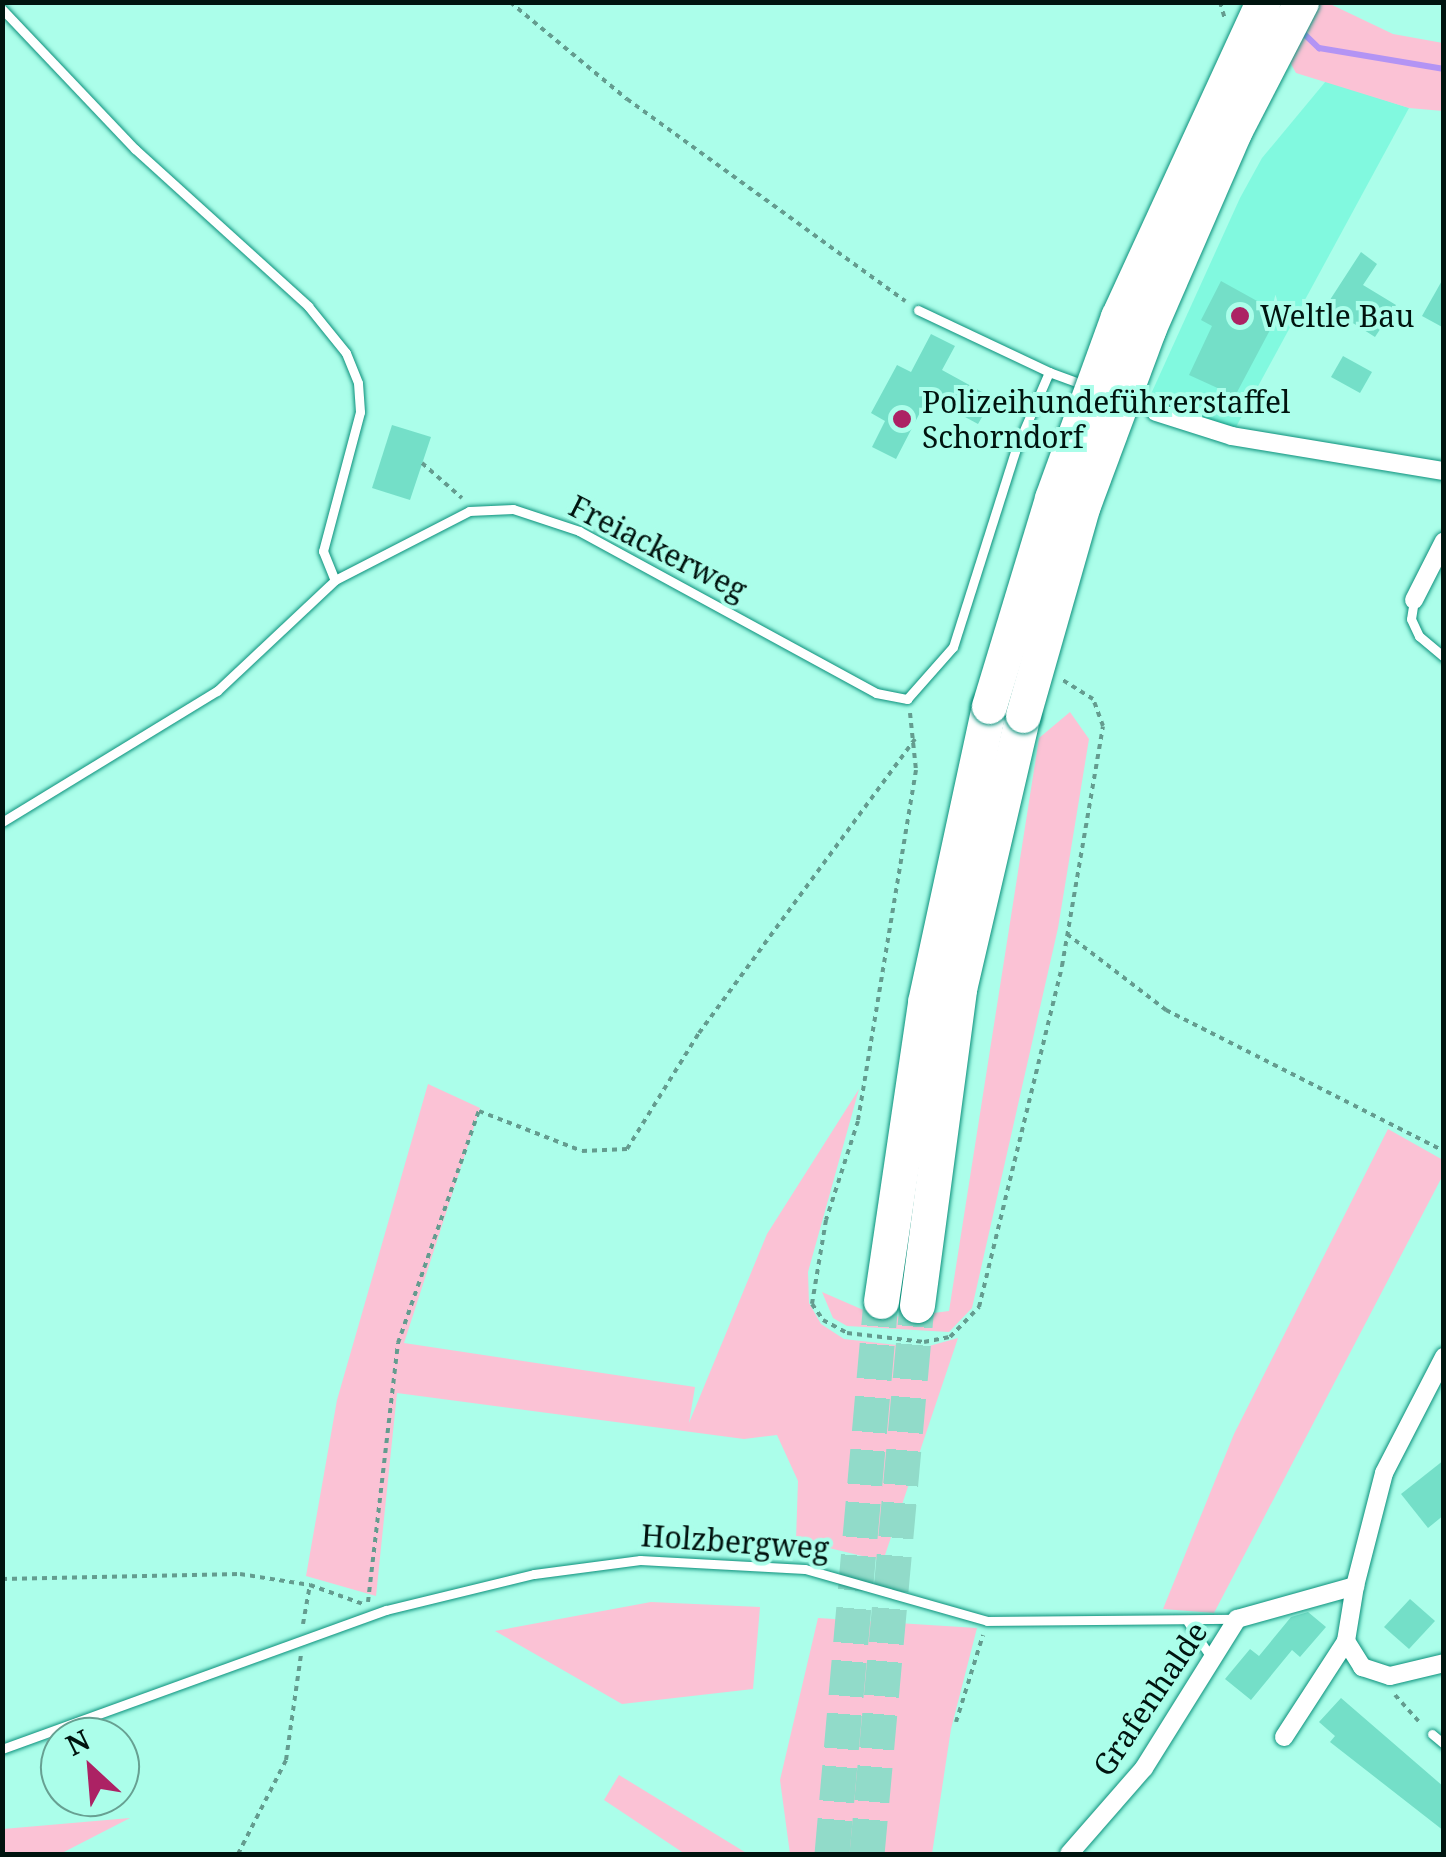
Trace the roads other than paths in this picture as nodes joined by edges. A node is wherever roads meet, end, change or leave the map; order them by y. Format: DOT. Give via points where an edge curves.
graph roads {
  1 [pos="1263,2"];
  2 [pos="1301,2"];
  3 [pos="2,9"];
  4 [pos="918,310"];
  5 [pos="1049,372"];
  6 [pos="1156,412"];
  7 [pos="1444,471"];
  8 [pos="1444,542"];
  9 [pos="335,580"];
  10 [pos="1414,600"];
  11 [pos="1444,657"];
  12 [pos="1006,710"];
  13 [pos="2,822"];
  14 [pos="881,1301"];
  15 [pos="918,1305"];
  16 [pos="1444,1357"];
  17 [pos="1355,1586"];
  18 [pos="1237,1619"];
  19 [pos="1188,1622"];
  20 [pos="1346,1642"];
  21 [pos="1210,1656"];
  22 [pos="1444,1663"];
  23 [pos="1432,1734"];
  24 [pos="1284,1737"];
  25 [pos="1444,1744"];
  26 [pos="2,1749"];
  27 [pos="1069,1854"];
  1 -- 12 [label="highway, bridge" via="1118,317 1052,498"];
  2 -- 12 [label="highway, bridge" via="1234,132 1148,330"];
  3 -- 9 [label="lane" via="135,149 308,306 346,354 360,412 323,551"];
  4 -- 5 [label="lane"];
  5 -- 6 [label="lane"];
  5 -- 9 [label="lane, Freiackerweg" via="1015,452 953,647 907,699 876,693 579,531 513,509 469,511"];
  6 -- 7 [label="street" via="1305,451"];
  8 -- 10 [label="street"];
  9 -- 13 [label="lane, Freiackerweg" via="217,690"];
  10 -- 11 [label="lane" via="1411,619 1419,636"];
  12 -- 14 [label="highway" via="928,984"];
  12 -- 15 [label="highway" via="959,989"];
  16 -- 17 [label="street" via="1384,1473"];
  17 -- 18 [label="street, Holzbergweg"];
  17 -- 20 [label="street"];
  18 -- 19 [label="lane, Holzbergweg"];
  18 -- 21 [label="street, Grafenhalde"];
  19 -- 21 [label="lane"];
  19 -- 26 [label="lane, Holzbergweg" via="987,1621 804,1569 640,1560 534,1574 386,1610"];
  20 -- 22 [label="street" via="1362,1667 1390,1676"];
  20 -- 24 [label="street"];
  21 -- 27 [label="street, Grafenhalde" via="1144,1768"];
  23 -- 25 [label="lane"];
}
